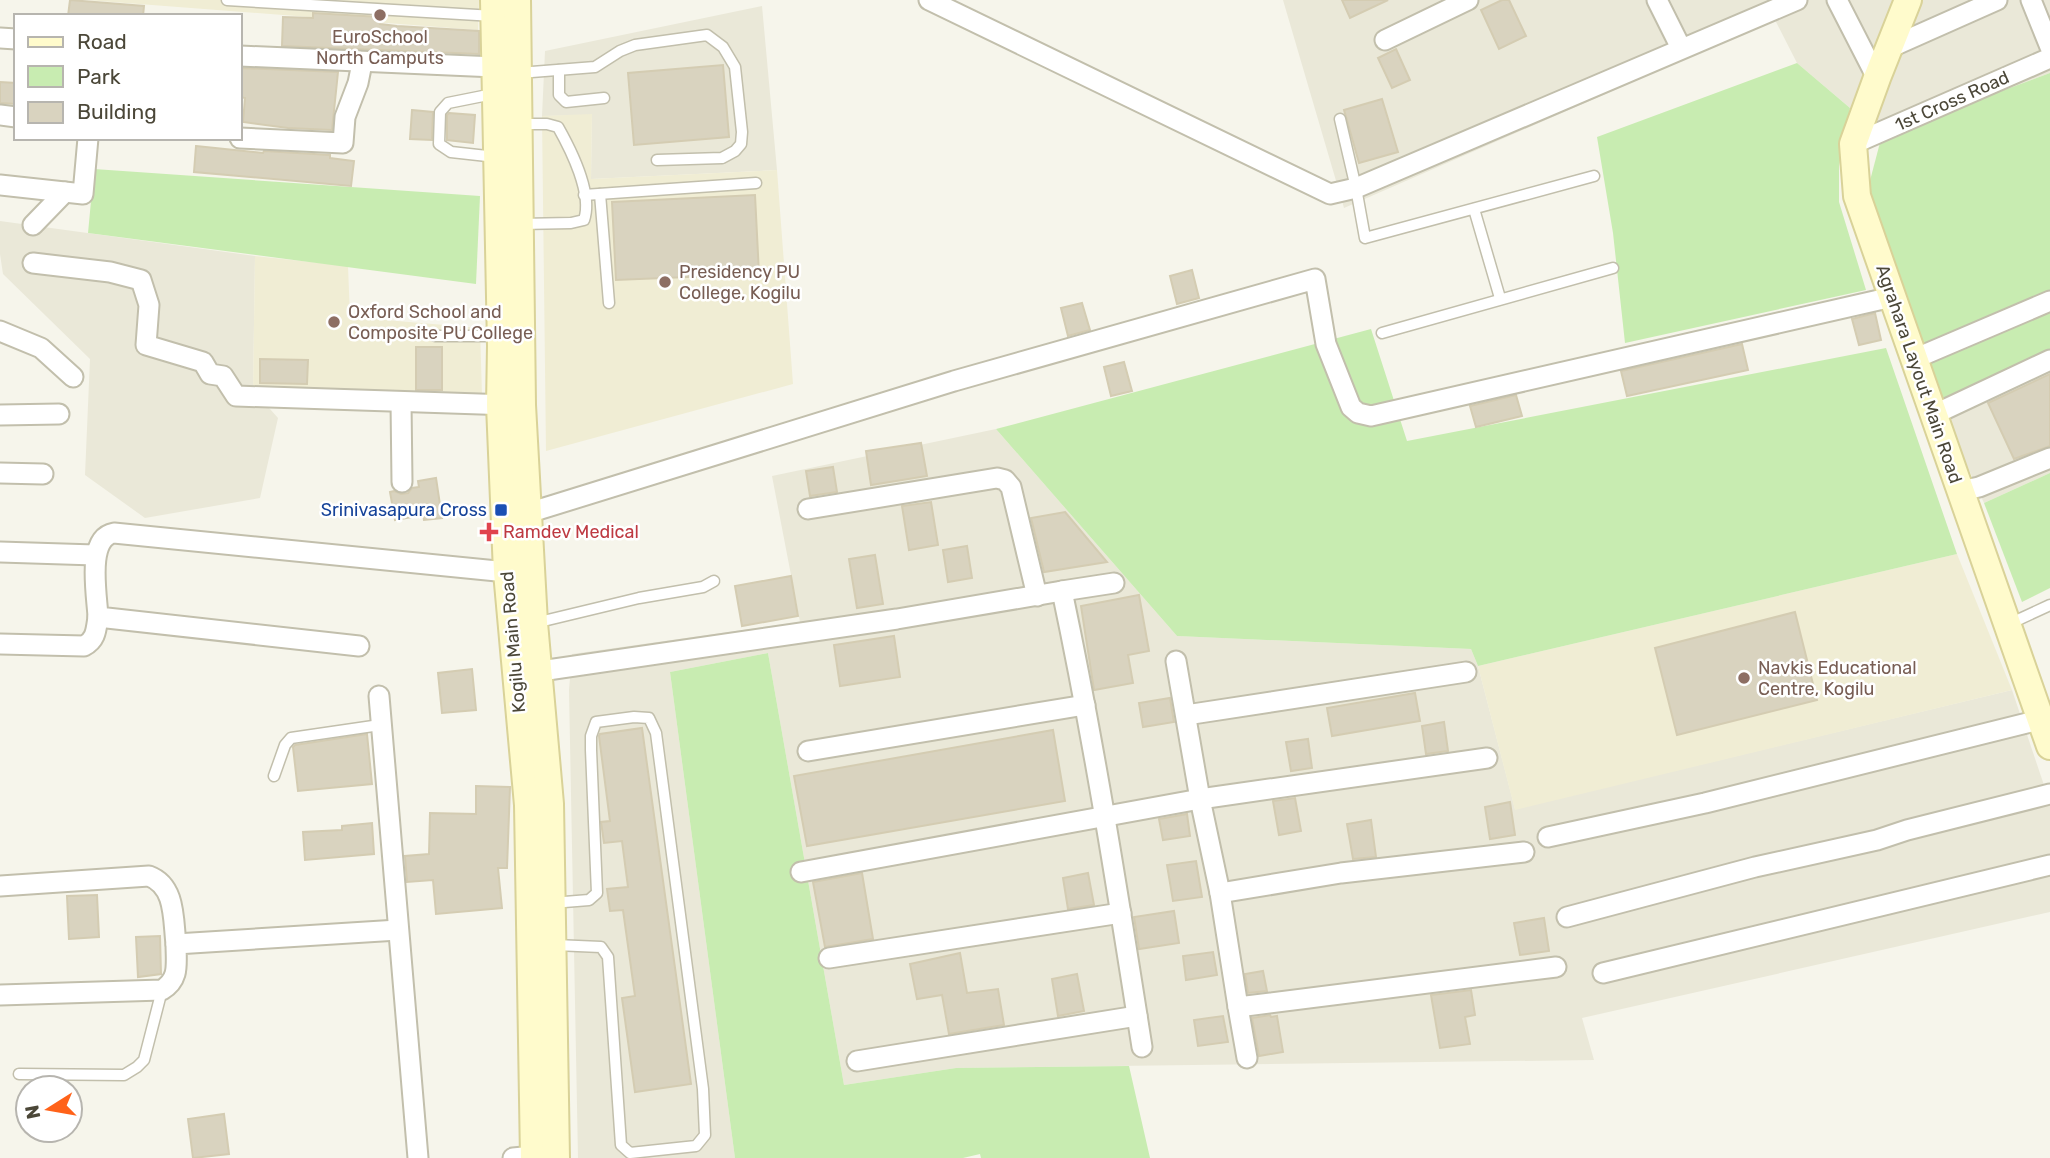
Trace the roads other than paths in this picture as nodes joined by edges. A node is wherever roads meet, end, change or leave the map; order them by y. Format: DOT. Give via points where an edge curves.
graph roads {
  1 [pos="227,0"];
  2 [pos="517,0"];
  3 [pos="929,0"];
  4 [pos="1468,0"];
  5 [pos="1657,0"];
  6 [pos="1797,0"];
  7 [pos="1837,0"];
  8 [pos="1908,0"];
  9 [pos="1997,0"];
  10 [pos="2031,0"];
  11 [pos="417,6"];
  12 [pos="494,8"];
  13 [pos="1385,40"];
  14 [pos="2050,47"];
  15 [pos="1681,48"];
  16 [pos="1889,48"];
  17 [pos="242,57"];
  18 [pos="2050,58"];
  19 [pos="362,63"];
  20 [pos="507,70"];
  21 [pos="559,70"];
  22 [pos="1877,78"];
  23 [pos="495,93"];
  24 [pos="604,98"];
  25 [pos="1340,119"];
  26 [pos="519,124"];
  27 [pos="242,138"];
  28 [pos="88,140"];
  29 [pos="1853,144"];
  30 [pos="496,157"];
  31 [pos="657,160"];
  32 [pos="1594,176"];
  33 [pos="757,183"];
  34 [pos="0,185"];
  35 [pos="1356,188"];
  36 [pos="65,192"];
  37 [pos="600,194"];
  38 [pos="584,195"];
  39 [pos="1474,209"];
  40 [pos="521,224"];
  41 [pos="33,225"];
  42 [pos="33,263"];
  43 [pos="1613,268"];
  44 [pos="1892,297"];
  45 [pos="1500,298"];
  46 [pos="2050,301"];
  47 [pos="609,303"];
  48 [pos="0,331"];
  49 [pos="1382,333"];
  50 [pos="435,336"];
  51 [pos="500,336"];
  52 [pos="1914,359"];
  53 [pos="2050,360"];
  54 [pos="73,377"];
  55 [pos="401,402"];
  56 [pos="511,405"];
  57 [pos="59,414"];
  58 [pos="0,415"];
  59 [pos="1933,415"];
  60 [pos="2050,458"];
  61 [pos="0,473"];
  62 [pos="43,474"];
  63 [pos="402,482"];
  64 [pos="1960,491"];
  65 [pos="808,509"];
  66 [pos="528,513"];
  67 [pos="0,552"];
  68 [pos="95,555"];
  69 [pos="507,572"];
  70 [pos="714,581"];
  71 [pos="1114,583"];
  72 [pos="1062,591"];
  73 [pos="1037,596"];
  74 [pos="2050,606"];
  75 [pos="98,617"];
  76 [pos="534,623"];
  77 [pos="2007,626"];
  78 [pos="0,644"];
  79 [pos="359,646"];
  80 [pos="1176,660"];
  81 [pos="528,673"];
  82 [pos="1466,673"];
  83 [pos="379,696"];
  84 [pos="1085,705"];
  85 [pos="1186,715"];
  86 [pos="2039,720"];
  87 [pos="380,725"];
  88 [pos="2050,746"];
  89 [pos="808,751"];
  90 [pos="1487,758"];
  91 [pos="274,776"];
  92 [pos="2050,794"];
  93 [pos="1200,799"];
  94 [pos="1105,816"];
  95 [pos="1548,836"];
  96 [pos="1524,852"];
  97 [pos="2050,865"];
  98 [pos="801,872"];
  99 [pos="0,886"];
  100 [pos="1220,893"];
  101 [pos="551,903"];
  102 [pos="1121,913"];
  103 [pos="1567,917"];
  104 [pos="398,930"];
  105 [pos="176,944"];
  106 [pos="552,945"];
  107 [pos="829,958"];
  108 [pos="1556,967"];
  109 [pos="1603,973"];
  110 [pos="162,990"];
  111 [pos="0,995"];
  112 [pos="1238,1007"];
  113 [pos="1137,1016"];
  114 [pos="1142,1047"];
  115 [pos="1247,1058"];
  116 [pos="857,1061"];
  117 [pos="84,1074"];
  118 [pos="534,1157"];
  119 [pos="418,1158"];
  1 -- 11 [label="lane"];
  2 -- 20 [label="main road, Kogilu Main Road"];
  3 -- 35 [label="street" via="1330,194"];
  4 -- 13 [label="street"];
  5 -- 15 [label="street"];
  6 -- 15 [label="street"];
  7 -- 22 [label="street"];
  8 -- 16 [label="main road, Agrahara Layout Main Road"];
  9 -- 16 [label="street"];
  10 -- 14 [label="street"];
  11 -- 12 [label="lane"];
  12 -- 20 [label="main road, Kogilu Main Road"];
  15 -- 35 [label="street"];
  16 -- 22 [label="main road, Agrahara Layout Main Road"];
  17 -- 19 [label="street"];
  18 -- 29 [label="street, 1st Cross Road"];
  19 -- 20 [label="street"];
  19 -- 27 [label="street" via="345,117 344,143"];
  20 -- 21 [label="lane"];
  20 -- 23 [label="main road, Kogilu Main Road"];
  20 -- 26 [label="main road, Kogilu Main Road"];
  21 -- 24 [label="lane" via="559,94 566,102"];
  21 -- 31 [label="lane" via="595,68 635,45 707,35 723,47 734,67 741,144 722,158"];
  22 -- 29 [label="main road, Agrahara Layout Main Road"];
  23 -- 30 [label="main road, Kogilu Main Road"];
  23 -- 30 [label="lane" via="448,103 440,112 439,144 451,152"];
  25 -- 35 [label="lane"];
  26 -- 38 [label="lane" via="558,127 578,167"];
  26 -- 40 [label="main road, Kogilu Main Road"];
  28 -- 36 [label="street" via="83,194"];
  29 -- 44 [label="main road, Agrahara Layout Main Road" via="1857,196"];
  30 -- 51 [label="main road, Kogilu Main Road"];
  32 -- 39 [label="lane"];
  33 -- 37 [label="lane"];
  34 -- 36 [label="street"];
  35 -- 39 [label="lane" via="1365,238"];
  36 -- 41 [label="street"];
  37 -- 38 [label="lane"];
  37 -- 47 [label="lane"];
  38 -- 40 [label="lane" via="584,220"];
  39 -- 45 [label="lane"];
  40 -- 56 [label="main road, Kogilu Main Road"];
  42 -- 55 [label="street" via="141,280 149,305 146,345 203,362 210,374 223,376 236,396"];
  43 -- 45 [label="lane"];
  44 -- 52 [label="main road, Agrahara Layout Main Road"];
  44 -- 66 [label="street" via="1371,416 1351,407 1326,344 1315,279 954,381"];
  45 -- 49 [label="lane"];
  46 -- 52 [label="street"];
  48 -- 54 [label="street" via="41,348"];
  50 -- 51 [label="lane"];
  51 -- 56 [label="main road, Kogilu Main Road"];
  52 -- 59 [label="main road, Agrahara Layout Main Road"];
  53 -- 59 [label="street"];
  55 -- 56 [label="street"];
  55 -- 63 [label="street"];
  56 -- 66 [label="main road, Kogilu Main Road"];
  56 -- 69 [label="main road, Kogilu Main Road"];
  57 -- 58 [label="street"];
  59 -- 64 [label="main road, Agrahara Layout Main Road"];
  60 -- 64 [label="street"];
  61 -- 62 [label="street"];
  64 -- 77 [label="main road, Agrahara Layout Main Road"];
  65 -- 73 [label="street" via="1005,480 1011,487"];
  66 -- 76 [label="main road, Kogilu Main Road"];
  67 -- 68 [label="street"];
  68 -- 69 [label="street" via="105,535 114,533"];
  68 -- 75 [label="street"];
  69 -- 81 [label="main road, Kogilu Main Road"];
  70 -- 76 [label="lane"];
  71 -- 72 [label="street"];
  72 -- 73 [label="street"];
  72 -- 84 [label="street"];
  73 -- 81 [label="street"];
  74 -- 77 [label="lane"];
  75 -- 78 [label="street" via="96,634 84,646"];
  75 -- 79 [label="street"];
  76 -- 81 [label="main road, Kogilu Main Road"];
  77 -- 86 [label="main road, Agrahara Layout Main Road"];
  80 -- 85 [label="street"];
  81 -- 101 [label="main road, Kogilu Main Road" via="550,804"];
  81 -- 118 [label="main road, Kogilu Main Road"];
  82 -- 85 [label="street"];
  83 -- 87 [label="street"];
  84 -- 89 [label="street"];
  84 -- 94 [label="street"];
  85 -- 93 [label="street"];
  86 -- 88 [label="main road, Agrahara Layout Main Road"];
  86 -- 95 [label="street" via="1704,803"];
  87 -- 91 [label="lane" via="291,738"];
  87 -- 104 [label="street"];
  90 -- 93 [label="street"];
  92 -- 103 [label="street"];
  93 -- 94 [label="street"];
  93 -- 100 [label="street"];
  94 -- 98 [label="street"];
  94 -- 102 [label="street"];
  96 -- 100 [label="street" via="1341,873"];
  97 -- 109 [label="street"];
  99 -- 105 [label="street" via="149,876 170,895"];
  100 -- 112 [label="street"];
  101 -- 106 [label="main road, Kogilu Main Road"];
  101 -- 106 [label="lane" via="589,901 597,892 591,750 596,722 649,718 656,733 703,1089 705,1135 696,1146 630,1153 621,1145 608,957 601,947"];
  102 -- 107 [label="street"];
  102 -- 113 [label="street"];
  104 -- 105 [label="street"];
  104 -- 119 [label="street"];
  105 -- 110 [label="street" via="175,974"];
  106 -- 118 [label="main road, Kogilu Main Road"];
  108 -- 112 [label="street"];
  110 -- 111 [label="street"];
  110 -- 117 [label="lane" via="144,1060 124,1074"];
  112 -- 115 [label="street"];
  113 -- 114 [label="street"];
  113 -- 116 [label="street"];
}
